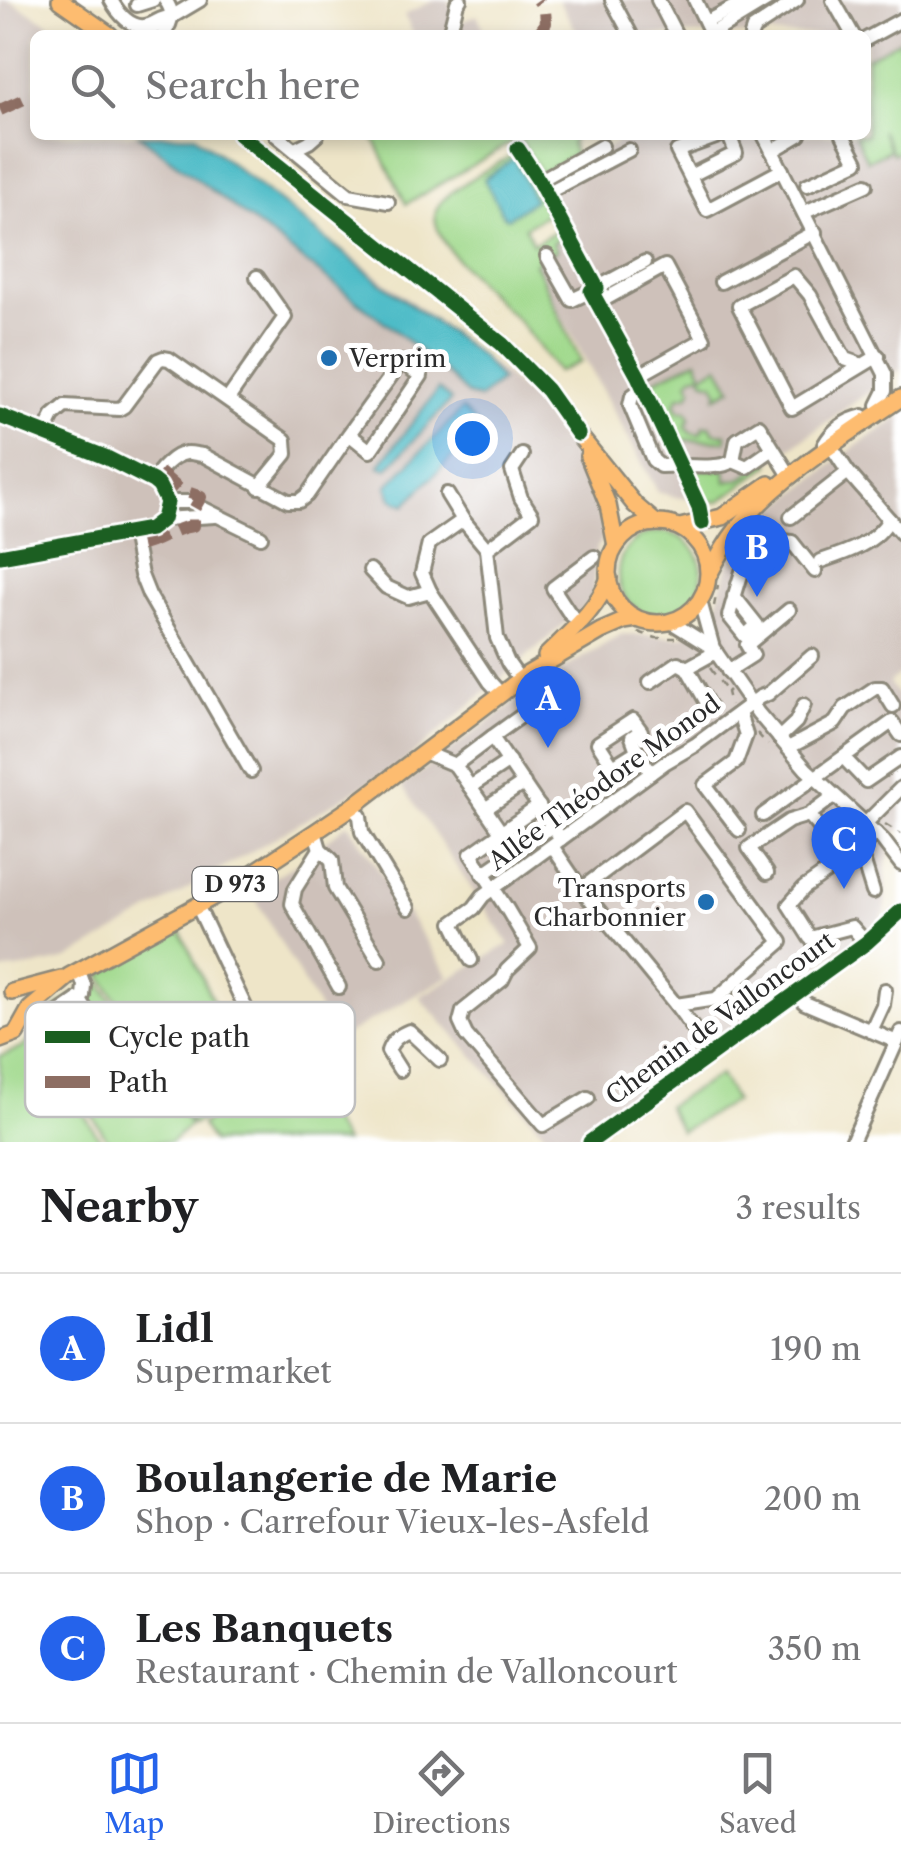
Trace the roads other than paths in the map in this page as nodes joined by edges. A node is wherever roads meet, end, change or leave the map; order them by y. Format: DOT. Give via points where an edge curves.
graph roads {
  1 [pos="60,0"];
  2 [pos="111,0"];
  3 [pos="153,0"];
  4 [pos="166,0"];
  5 [pos="200,0"];
  6 [pos="460,0"];
  7 [pos="612,0"];
  8 [pos="658,0"];
  9 [pos="695,0"];
  10 [pos="747,0"];
  11 [pos="767,0"];
  12 [pos="797,0"];
  13 [pos="834,0"];
  14 [pos="137,5"];
  15 [pos="172,16"];
  16 [pos="901,20"];
  17 [pos="103,30"];
  18 [pos="149,30"];
  19 [pos="167,30"];
  20 [pos="451,30"];
  21 [pos="628,30"];
  22 [pos="673,30"];
  23 [pos="710,30"];
  24 [pos="753,30"];
  25 [pos="850,30"];
  26 [pos="871,36"];
  27 [pos="246,140"];
  28 [pos="282,140"];
  29 [pos="310,140"];
  30 [pos="707,140"];
  31 [pos="731,140"];
  32 [pos="766,140"];
  33 [pos="791,140"];
  34 [pos="846,140"];
  35 [pos="602,146"];
  36 [pos="518,149"];
  37 [pos="294,150"];
  38 [pos="629,150"];
  39 [pos="772,151"];
  40 [pos="782,170"];
  41 [pos="690,176"];
  42 [pos="807,185"];
  43 [pos="866,185"];
  44 [pos="542,187"];
  45 [pos="388,202"];
  46 [pos="804,212"];
  47 [pos="814,232"];
  48 [pos="548,256"];
  49 [pos="645,262"];
  50 [pos="257,278"];
  51 [pos="721,282"];
  52 [pos="595,294"];
  53 [pos="878,356"];
  54 [pos="862,364"];
  55 [pos="886,374"];
  56 [pos="641,382"];
  57 [pos="901,390"];
  58 [pos="228,399"];
  59 [pos="878,405"];
  60 [pos="0,416"];
  61 [pos="45,432"];
  62 [pos="349,434"];
  63 [pos="578,434"];
  64 [pos="828,446"];
  65 [pos="773,449"];
  66 [pos="522,455"];
  67 [pos="733,461"];
  68 [pos="679,464"];
  69 [pos="786,471"];
  70 [pos="848,472"];
  71 [pos="153,481"];
  72 [pos="260,486"];
  73 [pos="448,494"];
  74 [pos="167,502"];
  75 [pos="216,516"];
  76 [pos="791,516"];
  77 [pos="162,519"];
  78 [pos="889,519"];
  79 [pos="463,520"];
  80 [pos="656,522"];
  81 [pos="702,523"];
  82 [pos="680,527"];
  83 [pos="737,529"];
  84 [pos="901,532"];
  85 [pos="133,533"];
  86 [pos="261,537"];
  87 [pos="758,544"];
  88 [pos="616,546"];
  89 [pos="487,549"];
  90 [pos="0,556"];
  91 [pos="594,556"];
  92 [pos="370,570"];
  93 [pos="708,575"];
  94 [pos="608,578"];
  95 [pos="430,591"];
  96 [pos="734,596"];
  97 [pos="700,601"];
  98 [pos="789,610"];
  99 [pos="580,622"];
  100 [pos="671,622"];
  101 [pos="632,625"];
  102 [pos="711,653"];
  103 [pos="812,656"];
  104 [pos="687,668"];
  105 [pos="728,671"];
  106 [pos="523,678"];
  107 [pos="650,682"];
  108 [pos="501,694"];
  109 [pos="542,701"];
  110 [pos="751,704"];
  111 [pos="804,705"];
  112 [pos="893,706"];
  113 [pos="710,708"];
  114 [pos="739,713"];
  115 [pos="901,735"];
  116 [pos="492,737"];
  117 [pos="783,743"];
  118 [pos="637,751"];
  119 [pos="424,752"];
  120 [pos="901,756"];
  121 [pos="844,758"];
  122 [pos="509,762"];
  123 [pos="455,765"];
  124 [pos="251,771"];
  125 [pos="651,773"];
  126 [pos="814,777"];
  127 [pos="524,783"];
  128 [pos="470,787"];
  129 [pos="901,788"];
  130 [pos="834,796"];
  131 [pos="539,806"];
  132 [pos="352,807"];
  133 [pos="485,809"];
  134 [pos="763,815"];
  135 [pos="809,815"];
  136 [pos="552,826"];
  137 [pos="739,830"];
  138 [pos="315,832"];
  139 [pos="501,832"];
  140 [pos="874,832"];
  141 [pos="556,842"];
  142 [pos="901,844"];
  143 [pos="836,846"];
  144 [pos="320,850"];
  145 [pos="852,855"];
  146 [pos="901,864"];
  147 [pos="767,873"];
  148 [pos="483,874"];
  149 [pos="581,889"];
  150 [pos="488,892"];
  151 [pos="873,892"];
  152 [pos="198,905"];
  153 [pos="408,908"];
  154 [pos="900,914"];
  155 [pos="878,932"];
  156 [pos="901,932"];
  157 [pos="866,943"];
  158 [pos="379,960"];
  159 [pos="472,960"];
  160 [pos="74,974"];
  161 [pos="339,987"];
  162 [pos="6,990"];
  163 [pos="885,990"];
  164 [pos="794,994"];
  165 [pos="79,998"];
  166 [pos="38,1002"];
  167 [pos="73,1002"];
  168 [pos="81,1002"];
  169 [pos="243,1002"];
  170 [pos="676,1005"];
  171 [pos="25,1017"];
  172 [pos="871,1031"];
  173 [pos="900,1035"];
  174 [pos="0,1040"];
  175 [pos="712,1054"];
  176 [pos="440,1060"];
  177 [pos="400,1070"];
  178 [pos="588,1098"];
  179 [pos="855,1140"];
  180 [pos="590,1142"];
  1 -- 17 [label="main road"];
  2 -- 15 [label="street" via="135,26"];
  3 -- 14 [label="street"];
  4 -- 15 [label="street"];
  5 -- 15 [label="street"];
  6 -- 20 [label="street"];
  7 -- 21 [label="street"];
  8 -- 22 [label="street"];
  9 -- 23 [label="street"];
  10 -- 23 [label="street"];
  11 -- 23 [label="street"];
  12 -- 24 [label="street"];
  13 -- 25 [label="street"];
  15 -- 18 [label="street"];
  15 -- 19 [label="street"];
  16 -- 26 [label="street"];
  27 -- 63 [label="main road" via="502,344"];
  28 -- 37 [label="street"];
  29 -- 37 [label="street"];
  30 -- 41 [label="street" via="677,152"];
  31 -- 41 [label="street" via="736,153"];
  32 -- 39 [label="street"];
  33 -- 39 [label="street"];
  34 -- 42 [label="street" via="857,162"];
  35 -- 44 [label="street"];
  36 -- 44 [label="street"];
  37 -- 45 [label="street" via="348,195"];
  38 -- 44 [label="street"];
  39 -- 40 [label="street"];
  40 -- 41 [label="street" via="707,210"];
  40 -- 46 [label="street"];
  43 -- 46 [label="street"];
  44 -- 52 [label="street"];
  46 -- 47 [label="street"];
  47 -- 51 [label="street"];
  47 -- 53 [label="street"];
  48 -- 52 [label="street" via="572,300"];
  49 -- 52 [label="street"];
  50 -- 58 [label="street" via="285,317"];
  52 -- 56 [label="street"];
  52 -- 56 [label="street" via="665,266 704,339"];
  53 -- 54 [label="street"];
  53 -- 55 [label="street"];
  54 -- 54 [label="street" via="792,408 739,306 794,276 845,358"];
  55 -- 57 [label="street"];
  55 -- 59 [label="street"];
  56 -- 68 [label="street"];
  56 -- 68 [label="street" via="630,405 653,460"];
  57 -- 59 [label="main road"];
  57 -- 64 [label="main road"];
  58 -- 61 [label="street" via="163,358 124,406 65,406"];
  58 -- 72 [label="street" via="285,440 286,454"];
  59 -- 64 [label="main road"];
  60 -- 61 [label="street"];
  61 -- 71 [label="street"];
  62 -- 62 [label="street" via="370,452 421,376 401,362"];
  62 -- 72 [label="street" via="298,501"];
  63 -- 80 [label="main road"];
  63 -- 88 [label="main road" via="608,505"];
  64 -- 69 [label="main road"];
  64 -- 70 [label="street"];
  64 -- 83 [label="main road"];
  65 -- 67 [label="street" via="747,467"];
  65 -- 67 [label="street" via="759,426 737,440"];
  65 -- 69 [label="street"];
  66 -- 89 [label="street" via="512,470 532,515"];
  67 -- 68 [label="street"];
  68 -- 81 [label="street"];
  69 -- 81 [label="main road" via="722,517"];
  70 -- 76 [label="street"];
  70 -- 78 [label="street"];
  71 -- 72 [label="street" via="186,453 203,455"];
  71 -- 74 [label="street"];
  73 -- 79 [label="street"];
  74 -- 75 [label="street" via="190,502"];
  74 -- 77 [label="street"];
  75 -- 77 [label="street"];
  75 -- 86 [label="street"];
  77 -- 85 [label="street"];
  78 -- 84 [label="street"];
  78 -- 87 [label="street" via="852,551 818,566 776,533"];
  79 -- 89 [label="street"];
  79 -- 95 [label="street" via="429,544 422,573"];
  80 -- 82 [label="main road"];
  80 -- 88 [label="main road" via="629,532"];
  81 -- 82 [label="main road"];
  82 -- 93 [label="main road" via="704,552"];
  83 -- 87 [label="street"];
  83 -- 93 [label="main road"];
  85 -- 90 [label="street"];
  85 -- 124 [label="street" via="149,595"];
  87 -- 96 [label="street" via="762,552 746,559"];
  88 -- 94 [label="main road"];
  89 -- 106 [label="street" via="497,638"];
  91 -- 99 [label="street" via="553,588"];
  92 -- 95 [label="street" via="408,597"];
  93 -- 97 [label="main road"];
  94 -- 99 [label="main road, D 973"];
  94 -- 101 [label="main road"];
  95 -- 108 [label="street"];
  97 -- 100 [label="main road"];
  97 -- 102 [label="street"];
  98 -- 105 [label="street" via="746,645 753,654"];
  99 -- 106 [label="main road, D 973"];
  100 -- 101 [label="main road"];
  100 -- 102 [label="street"];
  101 -- 106 [label="main road, D 973" via="624,621 601,631"];
  102 -- 104 [label="street"];
  102 -- 105 [label="street"];
  103 -- 110 [label="street, Allée Théodore Monod"];
  104 -- 107 [label="street" via="678,663"];
  104 -- 113 [label="street"];
  105 -- 110 [label="street"];
  106 -- 108 [label="main road, D 973"];
  108 -- 119 [label="main road, D 973"];
  109 -- 116 [label="street"];
  110 -- 114 [label="street, Allée Théodore Monod"];
  110 -- 117 [label="street"];
  111 -- 117 [label="street"];
  112 -- 117 [label="street" via="882,688 874,688 835,723"];
  114 -- 125 [label="street, Allée Théodore Monod"];
  114 -- 137 [label="street" via="746,735 736,762 705,785"];
  115 -- 121 [label="street" via="892,722"];
  116 -- 122 [label="street"];
  116 -- 123 [label="street"];
  117 -- 126 [label="street"];
  118 -- 125 [label="street"];
  119 -- 123 [label="street"];
  119 -- 132 [label="main road, D 973"];
  120 -- 121 [label="street" via="866,781"];
  121 -- 126 [label="street"];
  122 -- 127 [label="street"];
  122 -- 128 [label="street"];
  123 -- 128 [label="street"];
  125 -- 141 [label="street, Allée Théodore Monod"];
  126 -- 130 [label="street"];
  126 -- 134 [label="street"];
  127 -- 131 [label="street"];
  127 -- 133 [label="street"];
  128 -- 133 [label="street"];
  129 -- 140 [label="street"];
  130 -- 135 [label="street"];
  130 -- 140 [label="street"];
  131 -- 136 [label="street"];
  131 -- 139 [label="street"];
  132 -- 138 [label="main road, D 973"];
  132 -- 153 [label="street"];
  133 -- 139 [label="street"];
  135 -- 143 [label="street"];
  135 -- 147 [label="street" via="749,848"];
  136 -- 141 [label="street"];
  136 -- 148 [label="street"];
  138 -- 144 [label="street"];
  138 -- 152 [label="main road, D 973"];
  139 -- 148 [label="street" via="470,854"];
  140 -- 142 [label="street"];
  140 -- 145 [label="street"];
  140 -- 146 [label="street"];
  141 -- 149 [label="street"];
  141 -- 150 [label="street, Allée Théodore Monod"];
  144 -- 158 [label="street" via="332,860 334,888"];
  144 -- 161 [label="street" via="292,904"];
  145 -- 151 [label="street" via="864,863"];
  145 -- 157 [label="street" via="789,905 810,938 852,927"];
  148 -- 150 [label="street"];
  149 -- 170 [label="street"];
  149 -- 170 [label="street" via="685,811 782,942 716,999"];
  150 -- 159 [label="street, Allée Théodore Monod" via="453,923"];
  150 -- 178 [label="street" via="530,948 463,1010 466,1036 543,1125"];
  152 -- 160 [label="main road, D 973"];
  152 -- 169 [label="street"];
  154 -- 155 [label="street, Chemin de Valloncourt"];
  155 -- 156 [label="street"];
  155 -- 157 [label="street, Chemin de Valloncourt"];
  157 -- 164 [label="street, Chemin de Valloncourt"];
  160 -- 162 [label="main road, D 973"];
  160 -- 165 [label="street" via="84,985"];
  160 -- 166 [label="main road, D 973"];
  162 -- 171 [label="main road" via="22,1003"];
  163 -- 172 [label="street"];
  164 -- 172 [label="street"];
  164 -- 175 [label="street, Chemin de Valloncourt"];
  165 -- 167 [label="street"];
  165 -- 168 [label="street"];
  170 -- 175 [label="street"];
  171 -- 174 [label="main road" via="16,1034"];
  172 -- 173 [label="street"];
  173 -- 179 [label="street"];
  175 -- 180 [label="street, Chemin de Valloncourt"];
  176 -- 177 [label="street" via="409,1031 388,1050"];
}
